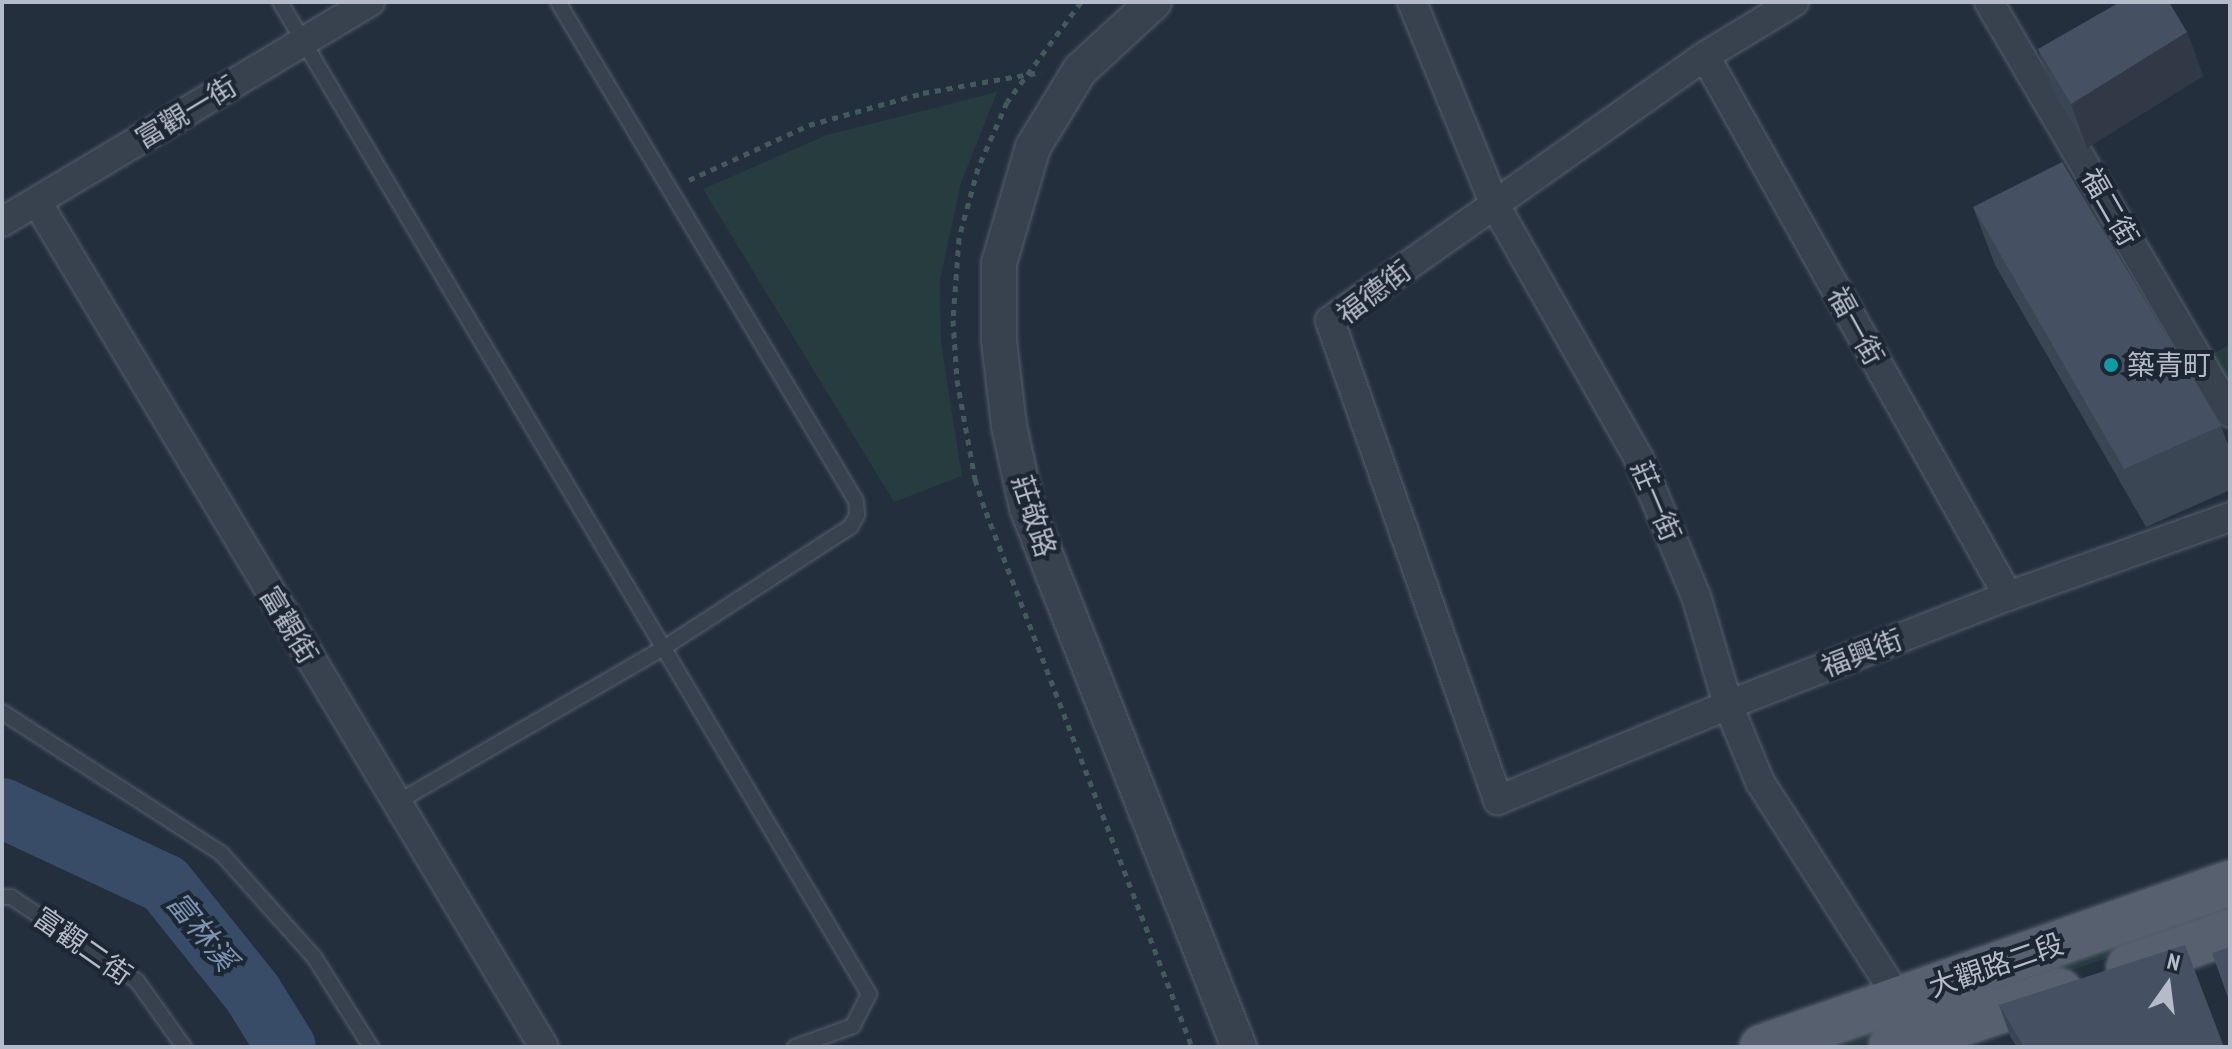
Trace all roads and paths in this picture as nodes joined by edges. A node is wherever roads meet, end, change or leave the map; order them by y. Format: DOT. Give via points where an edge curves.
graph roads {
  1 [pos="280,2"];
  2 [pos="370,2"];
  3 [pos="558,2"];
  4 [pos="1154,2"];
  5 [pos="1412,2"];
  6 [pos="1794,2"];
  7 [pos="1989,2"];
  8 [pos="303,41"];
  9 [pos="1705,56"];
  10 [pos="1080,70"];
  11 [pos="670,189"];
  12 [pos="37,202"];
  13 [pos="1495,205"];
  14 [pos="2,222"];
  15 [pos="2230,412"];
  16 [pos="2230,517"];
  17 [pos="2008,596"];
  18 [pos="665,647"];
  19 [pos="1728,705"];
  20 [pos="2,712"];
  21 [pos="1498,800"];
  22 [pos="395,803"];
  23 [pos="2230,883"];
  24 [pos="2,897"];
  25 [pos="2230,932"];
  26 [pos="1898,999"];
  27 [pos="1915,1044"];
  28 [pos="184,1047"];
  29 [pos="371,1047"];
  30 [pos="544,1047"];
  31 [pos="795,1047"];
  32 [pos="1239,1047"];
  33 [pos="1762,1047"];
  1 -- 8 [label="lane"];
  2 -- 8 [label="street, 富觀一街"];
  3 -- 11 [label="lane"];
  4 -- 10 [label="street, 莊敬路"];
  5 -- 13 [label="street, 莊一街"];
  6 -- 9 [label="street, 福德街"];
  7 -- 15 [label="street, 福二街"];
  8 -- 12 [label="street, 富觀一街"];
  8 -- 18 [label="lane"];
  9 -- 13 [label="street, 福德街"];
  9 -- 17 [label="street, 福一街"];
  10 -- 11 [label="path" via="1027,72 923,93 809,125"];
  10 -- 32 [label="street, 莊敬路" via="1033,147 999,263 999,341 1009,426 1027,508"];
  11 -- 18 [label="lane" via="856,501 857,515 851,526"];
  12 -- 14 [label="street, 富觀一街"];
  12 -- 22 [label="street, 富觀街"];
  13 -- 19 [label="street, 莊一街" via="1638,457 1696,596"];
  13 -- 21 [label="street, 福德街" via="1330,321"];
  16 -- 17 [label="street, 福興街"];
  17 -- 19 [label="street, 福興街"];
  18 -- 22 [label="lane"];
  18 -- 31 [label="lane" via="869,994 853,1026"];
  19 -- 21 [label="street, 福興街"];
  19 -- 26 [label="street, 莊一街" via="1760,782"];
  20 -- 29 [label="lane" via="221,853 314,957"];
  22 -- 30 [label="street, 富觀街"];
  23 -- 26 [label="main road, 大觀路二段"];
  24 -- 28 [label="lane, 富觀二街" via="11,897 137,981"];
  25 -- 27 [label="main road, 大觀路二段"];
  26 -- 27 [label="street, 莊一街"];
  26 -- 33 [label="main road, 大觀路二段"];
}
